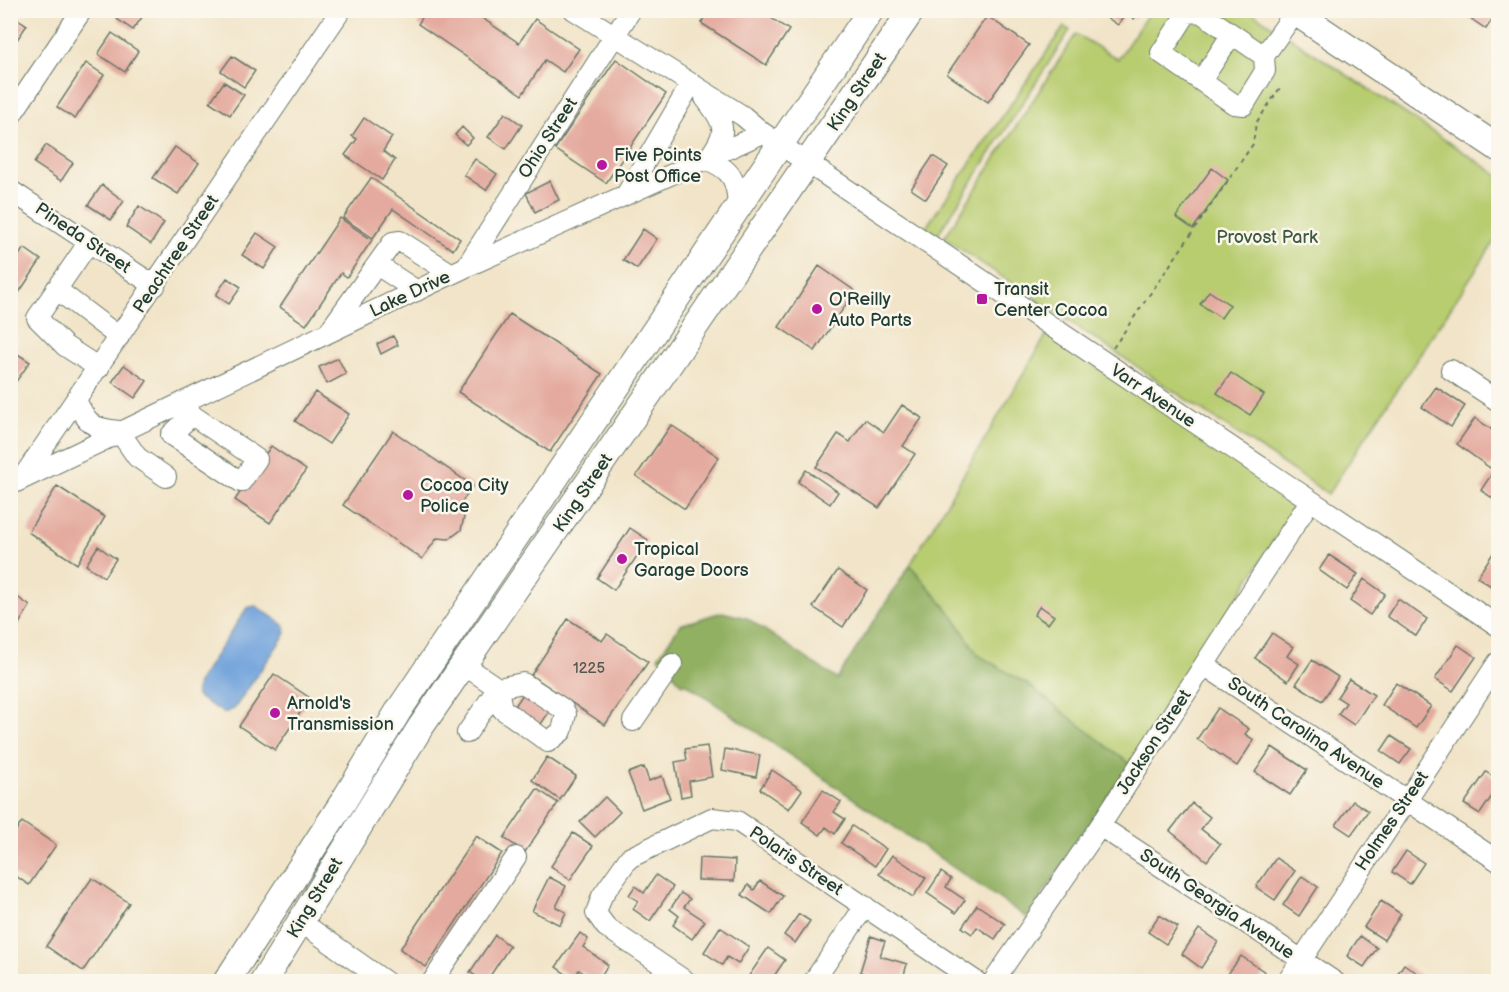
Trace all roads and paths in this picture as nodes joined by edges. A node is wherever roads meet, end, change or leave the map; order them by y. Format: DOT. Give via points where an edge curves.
graph roads {
  1 [pos="82,10"];
  2 [pos="341,10"];
  3 [pos="574,10"];
  4 [pos="631,10"];
  5 [pos="872,10"];
  6 [pos="912,10"];
  7 [pos="1294,11"];
  8 [pos="1232,34"];
  9 [pos="614,36"];
  10 [pos="1264,56"];
  11 [pos="1201,81"];
  12 [pos="1282,85"];
  13 [pos="694,86"];
  14 [pos="10,117"];
  15 [pos="771,139"];
  16 [pos="1498,146"];
  17 [pos="708,160"];
  18 [pos="808,165"];
  19 [pos="10,190"];
  20 [pos="627,193"];
  21 [pos="738,207"];
  22 [pos="89,242"];
  23 [pos="376,265"];
  24 [pos="459,271"];
  25 [pos="155,286"];
  26 [pos="56,289"];
  27 [pos="417,291"];
  28 [pos="328,332"];
  29 [pos="119,337"];
  30 [pos="1109,352"];
  31 [pos="99,368"];
  32 [pos="1451,370"];
  33 [pos="76,400"];
  34 [pos="1498,401"];
  35 [pos="167,409"];
  36 [pos="182,423"];
  37 [pos="119,432"];
  38 [pos="166,477"];
  39 [pos="17,481"];
  40 [pos="10,496"];
  41 [pos="1310,501"];
  42 [pos="1498,626"];
  43 [pos="439,652"];
  44 [pos="1498,662"];
  45 [pos="672,664"];
  46 [pos="464,665"];
  47 [pos="1204,665"];
  48 [pos="633,721"];
  49 [pos="467,733"];
  50 [pos="390,778"];
  51 [pos="1406,799"];
  52 [pos="343,802"];
  53 [pos="1100,826"];
  54 [pos="516,857"];
  55 [pos="1498,861"];
  56 [pos="865,906"];
  57 [pos="301,922"];
  58 [pos="1301,959"];
  59 [pos="226,981"];
  60 [pos="263,981"];
  61 [pos="386,981"];
  62 [pos="432,981"];
  63 [pos="684,981"];
  64 [pos="813,981"];
  65 [pos="977,981"];
  66 [pos="993,981"];
  67 [pos="1287,981"];
  68 [pos="1335,981"];
  1 -- 14 [label="street"];
  2 -- 25 [label="street, Peachtree Street"];
  3 -- 9 [label="street"];
  4 -- 9 [label="street, Ohio Street"];
  5 -- 15 [label="main road, King Street"];
  6 -- 18 [label="main road, King Street"];
  7 -- 10 [label="street"];
  7 -- 16 [label="main road"];
  8 -- 10 [label="street"];
  8 -- 11 [label="street"];
  8 -- 11 [label="street" via="1200,12 1187,13 1161,53"];
  9 -- 13 [label="street"];
  9 -- 24 [label="street, Ohio Street"];
  10 -- 11 [label="street" via="1265,71 1244,105 1234,104"];
  12 -- 30 [label="path" via="1256,123 1253,144"];
  13 -- 15 [label="street" via="754,123"];
  13 -- 17 [label="street" via="722,119 724,130"];
  13 -- 20 [label="street"];
  15 -- 17 [label="street, Lake Drive"];
  15 -- 18 [label="street"];
  15 -- 21 [label="main road, King Street"];
  17 -- 20 [label="street, Lake Drive"];
  17 -- 21 [label="street" via="733,176"];
  18 -- 41 [label="street, Varr Avenue"];
  18 -- 46 [label="main road, King Street"];
  19 -- 22 [label="street, Pineda Street"];
  20 -- 24 [label="street, Lake Drive"];
  21 -- 43 [label="main road, King Street"];
  22 -- 25 [label="street, Pineda Street"];
  22 -- 26 [label="street"];
  23 -- 24 [label="street" via="393,242 400,241"];
  23 -- 27 [label="street"];
  23 -- 28 [label="street"];
  24 -- 27 [label="street, Lake Drive"];
  25 -- 29 [label="street, Peachtree Street"];
  26 -- 29 [label="street"];
  26 -- 31 [label="street" via="37,318 65,346"];
  27 -- 28 [label="street, Lake Drive"];
  28 -- 35 [label="street, Lake Drive"];
  29 -- 31 [label="street, Peachtree Street"];
  31 -- 33 [label="street, Peachtree Street"];
  32 -- 34 [label="street"];
  33 -- 37 [label="street" via="84,418 96,429"];
  33 -- 39 [label="street, Peachtree Street"];
  35 -- 36 [label="street"];
  35 -- 37 [label="street, Lake Drive"];
  37 -- 38 [label="street" via="137,457"];
  37 -- 39 [label="street, Lake Drive"];
  39 -- 40 [label="street, Peachtree Street"];
  41 -- 42 [label="street, Varr Avenue"];
  41 -- 47 [label="street, Jackson Street"];
  43 -- 50 [label="main road" via="433,690 387,759"];
  43 -- 52 [label="main road, King Street"];
  44 -- 51 [label="street, Holmes Street"];
  45 -- 48 [label="street"];
  46 -- 49 [label="street" via="498,688"];
  46 -- 50 [label="main road, King Street"];
  47 -- 51 [label="street, South Carolina Avenue"];
  47 -- 53 [label="street, Jackson Street"];
  50 -- 57 [label="main road, King Street"];
  51 -- 55 [label="street, South Carolina Avenue"];
  51 -- 58 [label="street, Holmes Street"];
  52 -- 57 [label="main road" via="342,820 299,896"];
  52 -- 59 [label="main road, King Street"];
  53 -- 58 [label="street, South Georgia Avenue"];
  53 -- 66 [label="street, Jackson Street"];
  54 -- 62 [label="street"];
  56 -- 63 [label="street, Polaris Street" via="737,821 712,818 629,858 602,896 596,913 606,927"];
  56 -- 64 [label="street"];
  56 -- 65 [label="street, Polaris Street"];
  57 -- 60 [label="main road, King Street"];
  57 -- 61 [label="street"];
  58 -- 67 [label="street, Holmes Street"];
  58 -- 68 [label="street, South Georgia Avenue"];
}
